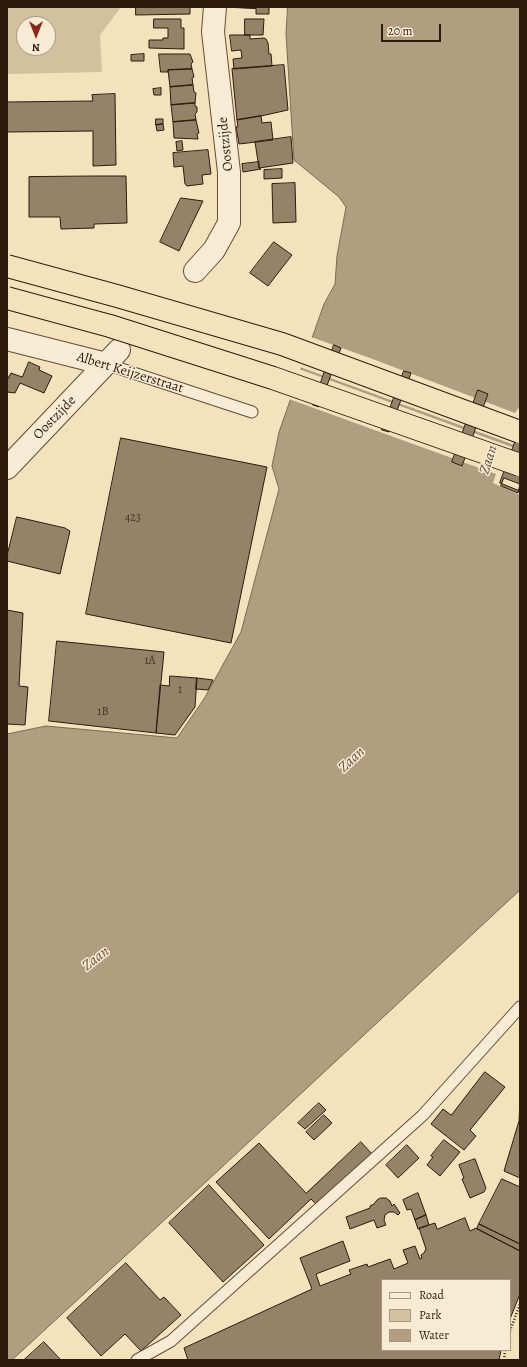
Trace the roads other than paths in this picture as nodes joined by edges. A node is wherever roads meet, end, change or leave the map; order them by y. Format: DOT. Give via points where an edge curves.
graph roads {
  1 [pos="215,7"];
  2 [pos="7,266"];
  3 [pos="195,272"];
  4 [pos="7,298"];
  5 [pos="7,339"];
  6 [pos="113,357"];
  7 [pos="252,412"];
  8 [pos="520,432"];
  9 [pos="520,465"];
  10 [pos="7,468"];
  11 [pos="520,1007"];
  12 [pos="137,1360"];
  1 -- 3 [label="street, Oostzijde" via="213,32 229,172 229,223 214,250"];
  2 -- 8 [label="highway, bridge" via="282,344"];
  4 -- 9 [label="highway, bridge" via="110,326 273,378"];
  5 -- 6 [label="street, Albert Keijzerstraat"];
  6 -- 7 [label="lane, Albert Keijzerstraat"];
  6 -- 10 [label="street, Oostzijde"];
  11 -- 12 [label="lane" via="423,1115 172,1342"];
}
